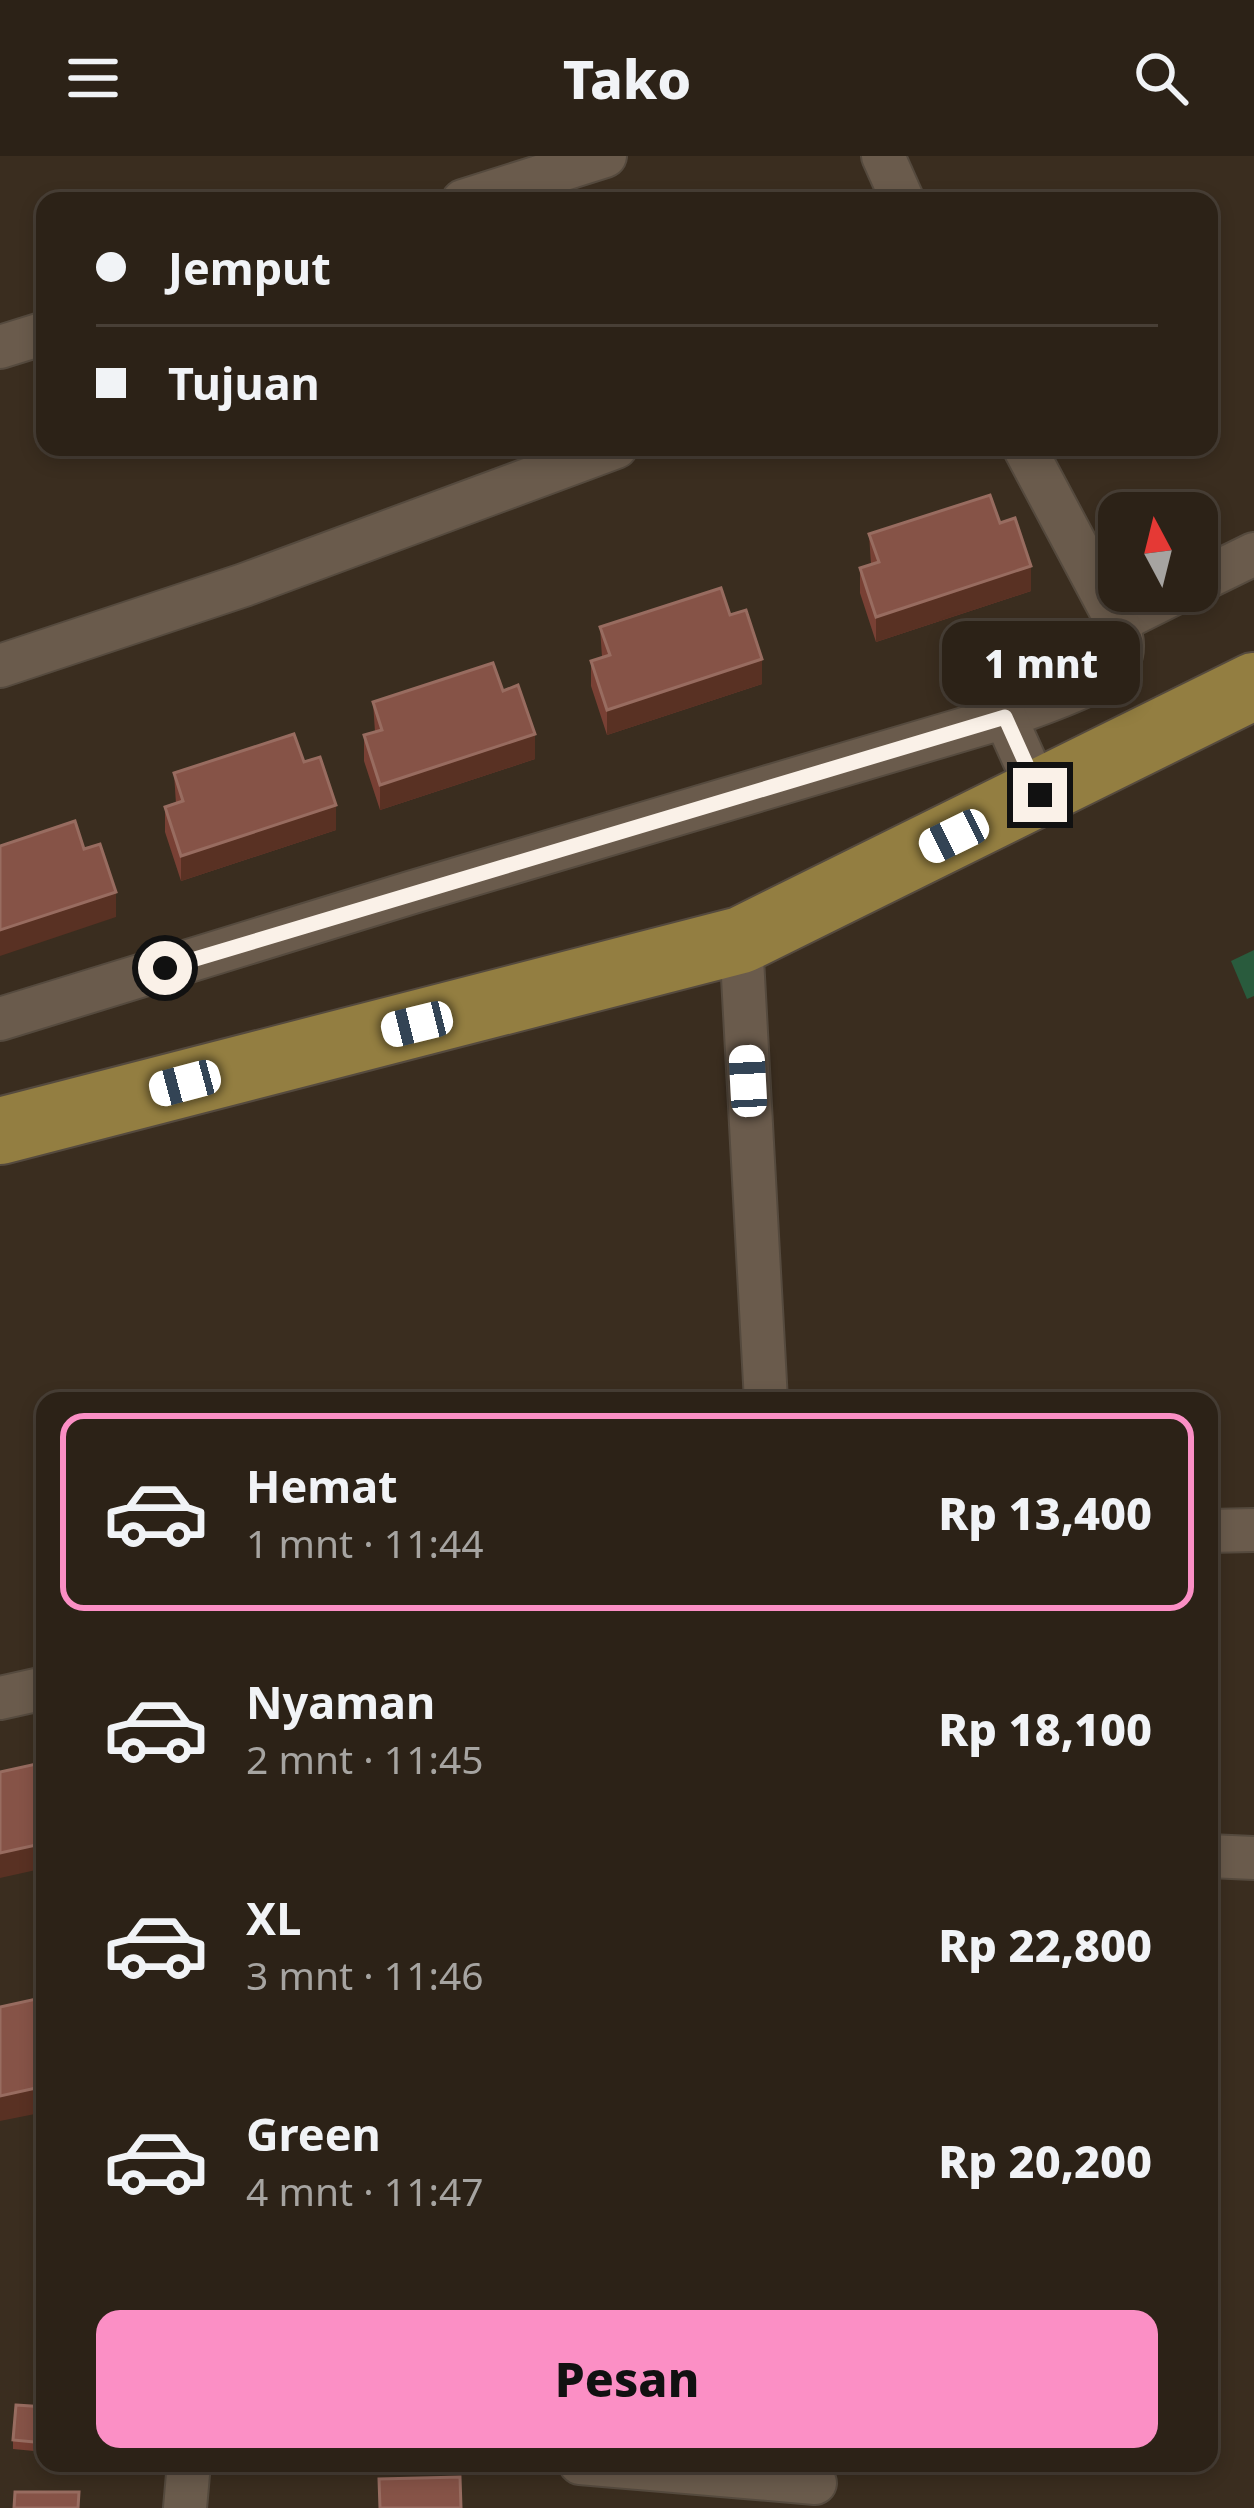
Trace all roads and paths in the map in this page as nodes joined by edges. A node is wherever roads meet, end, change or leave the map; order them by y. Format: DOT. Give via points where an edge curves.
graph roads {
  1 [pos="605,156"];
  2 [pos="884,156"];
  3 [pos="491,192"];
  4 [pos="899,192"];
  5 [pos="36,336"];
  6 [pos="0,347"];
  7 [pos="592,456"];
  8 [pos="1029,456"];
  9 [pos="1254,554"];
  10 [pos="1218,572"];
  11 [pos="1138,612"];
  12 [pos="1118,622"];
  13 [pos="0,666"];
  14 [pos="1254,686"];
  15 [pos="1005,717"];
  16 [pos="1040,795"];
  17 [pos="741,940"];
  18 [pos="0,1019"];
  19 [pos="0,1131"];
  20 [pos="766,1392"];
  21 [pos="1254,1530"];
  22 [pos="1218,1531"];
  23 [pos="36,1690"];
  24 [pos="0,1698"];
  25 [pos="1218,1856"];
  26 [pos="1254,1858"];
  27 [pos="188,2472"];
  28 [pos="681,2472"];
  29 [pos="816,2484"];
  30 [pos="185,2508"];
  1 -- 3 [label="street"];
  2 -- 4 [label="street"];
  5 -- 6 [label="street"];
  7 -- 13 [label="street"];
  8 -- 12 [label="street"];
  9 -- 10 [label="street"];
  11 -- 12 [label="street"];
  12 -- 15 [label="street" via="1118,663"];
  14 -- 16 [label="main road"];
  15 -- 16 [label="street"];
  15 -- 18 [label="street"];
  16 -- 17 [label="main road"];
  17 -- 19 [label="main road"];
  17 -- 20 [label="street"];
  21 -- 22 [label="street"];
  23 -- 24 [label="street"];
  25 -- 26 [label="street"];
  27 -- 30 [label="street"];
  28 -- 29 [label="street"];
}
